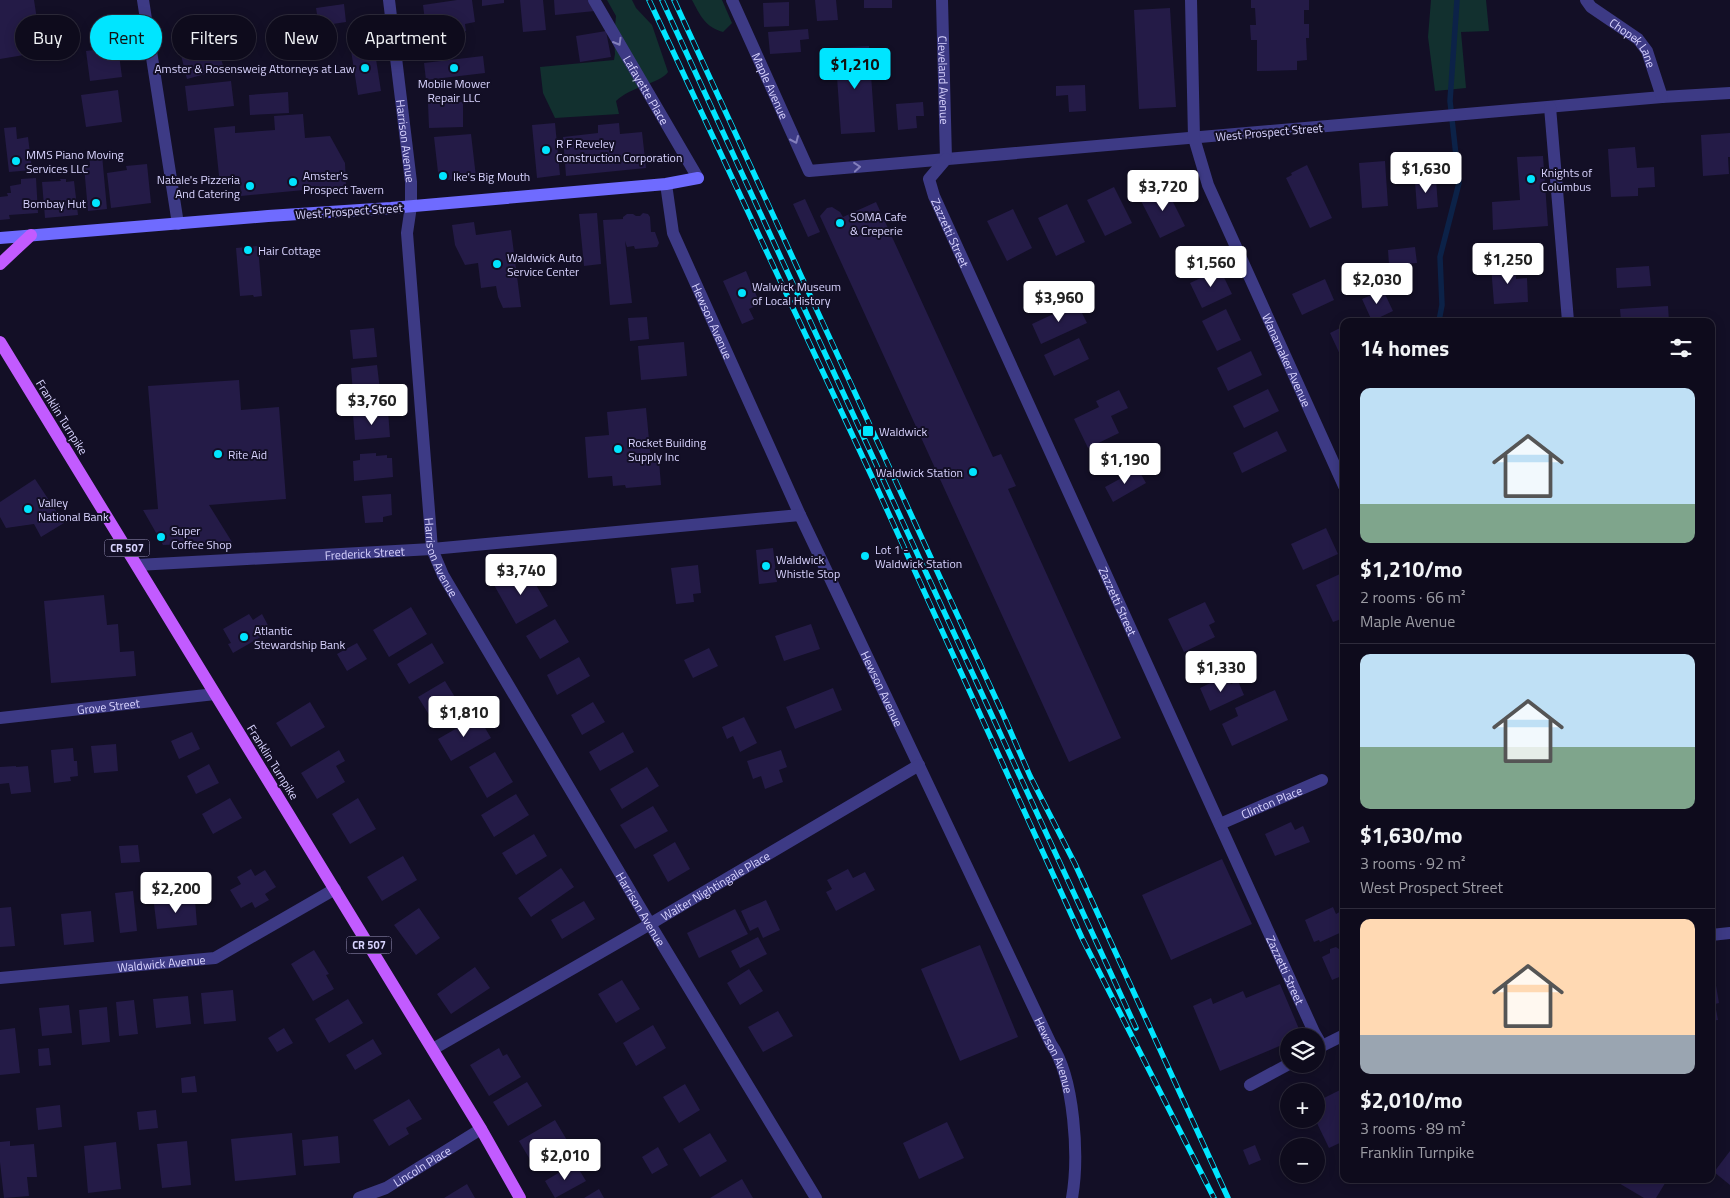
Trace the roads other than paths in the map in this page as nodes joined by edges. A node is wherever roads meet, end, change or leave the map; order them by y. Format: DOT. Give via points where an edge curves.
graph roads {
  1 [pos="143,0"];
  2 [pos="389,0"];
  3 [pos="594,0"];
  4 [pos="732,0"];
  5 [pos="942,0"];
  6 [pos="1191,0"];
  7 [pos="1586,0"];
  8 [pos="1730,93"];
  9 [pos="1662,98"];
  10 [pos="1550,107"];
  11 [pos="1194,138"];
  12 [pos="946,159"];
  13 [pos="809,172"];
  14 [pos="698,178"];
  15 [pos="666,184"];
  16 [pos="410,206"];
  17 [pos="178,224"];
  18 [pos="32,235"];
  19 [pos="0,238"];
  20 [pos="0,264"];
  21 [pos="1568,318"];
  22 [pos="0,342"];
  23 [pos="1340,477"];
  24 [pos="800,515"];
  25 [pos="432,548"];
  26 [pos="137,565"];
  27 [pos="215,694"];
  28 [pos="0,718"];
  29 [pos="919,765"];
  30 [pos="1322,780"];
  31 [pos="1220,824"];
  32 [pos="335,889"];
  33 [pos="650,924"];
  34 [pos="1730,932"];
  35 [pos="1715,934"];
  36 [pos="0,978"];
  37 [pos="1312,1028"];
  38 [pos="1340,1037"];
  39 [pos="1325,1044"];
  40 [pos="432,1049"];
  41 [pos="1280,1069"];
  42 [pos="1250,1084"];
  43 [pos="481,1129"];
  44 [pos="360,1198"];
  45 [pos="520,1198"];
  46 [pos="816,1198"];
  47 [pos="1072,1198"];
  1 -- 17 [label="street"];
  2 -- 16 [label="street, Harrison Avenue" via="411,182"];
  3 -- 14 [label="street, Lafayette Place, one-way"];
  4 -- 13 [label="street, Maple Avenue, one-way"];
  5 -- 12 [label="street, Cleveland Avenue"];
  6 -- 11 [label="street, Wanamaker Avenue"];
  7 -- 9 [label="street, Chopek Lane" via="1591,7 1638,38 1647,51"];
  8 -- 9 [label="street, West Prospect Street"];
  9 -- 10 [label="street, West Prospect Street"];
  10 -- 11 [label="street, West Prospect Street"];
  10 -- 21 [label="street"];
  11 -- 12 [label="street, West Prospect Street"];
  11 -- 23 [label="street, Wanamaker Avenue" via="1208,185"];
  13 -- 12 [label="street, West Prospect Street, one-way"];
  12 -- 31 [label="street, Zazzetti Street" via="929,179 934,196"];
  14 -- 15 [label="street, West Prospect Street"];
  15 -- 16 [label="street, West Prospect Street"];
  15 -- 24 [label="street, Hewson Avenue" via="673,233"];
  16 -- 17 [label="street, West Prospect Street"];
  16 -- 25 [label="street, Harrison Avenue" via="407,233"];
  17 -- 18 [label="street, West Prospect Street"];
  18 -- 19 [label="street, West Prospect Street"];
  18 -- 20 [label="main road"];
  22 -- 26 [label="main road, Franklin Turnpike / CR 507"];
  24 -- 25 [label="street, Frederick Street"];
  24 -- 29 [label="street, Hewson Avenue"];
  25 -- 26 [label="street, Frederick Street"];
  25 -- 33 [label="street, Harrison Avenue" via="443,575"];
  26 -- 27 [label="main road, Franklin Turnpike / CR 507"];
  27 -- 28 [label="street, Grove Street"];
  27 -- 32 [label="main road, Franklin Turnpike / CR 507"];
  29 -- 33 [label="street, Walter Nightingale Place"];
  29 -- 47 [label="street, Hewson Avenue" via="1056,1051 1073,1117 1076,1152"];
  30 -- 31 [label="street, Clinton Place"];
  31 -- 37 [label="street, Zazzetti Street"];
  32 -- 36 [label="street, Waldwick Avenue" via="215,958"];
  32 -- 40 [label="main road, Franklin Turnpike / CR 507"];
  33 -- 40 [label="street, Walter Nightingale Place"];
  33 -- 46 [label="street, Harrison Avenue"];
  34 -- 35 [label="street"];
  38 -- 39 [label="street"];
  40 -- 43 [label="main road, Franklin Turnpike / CR 507"];
  41 -- 42 [label="street"];
  43 -- 44 [label="street, Lincoln Place" via="386,1188"];
  43 -- 45 [label="main road, Franklin Turnpike / CR 507"];
}
